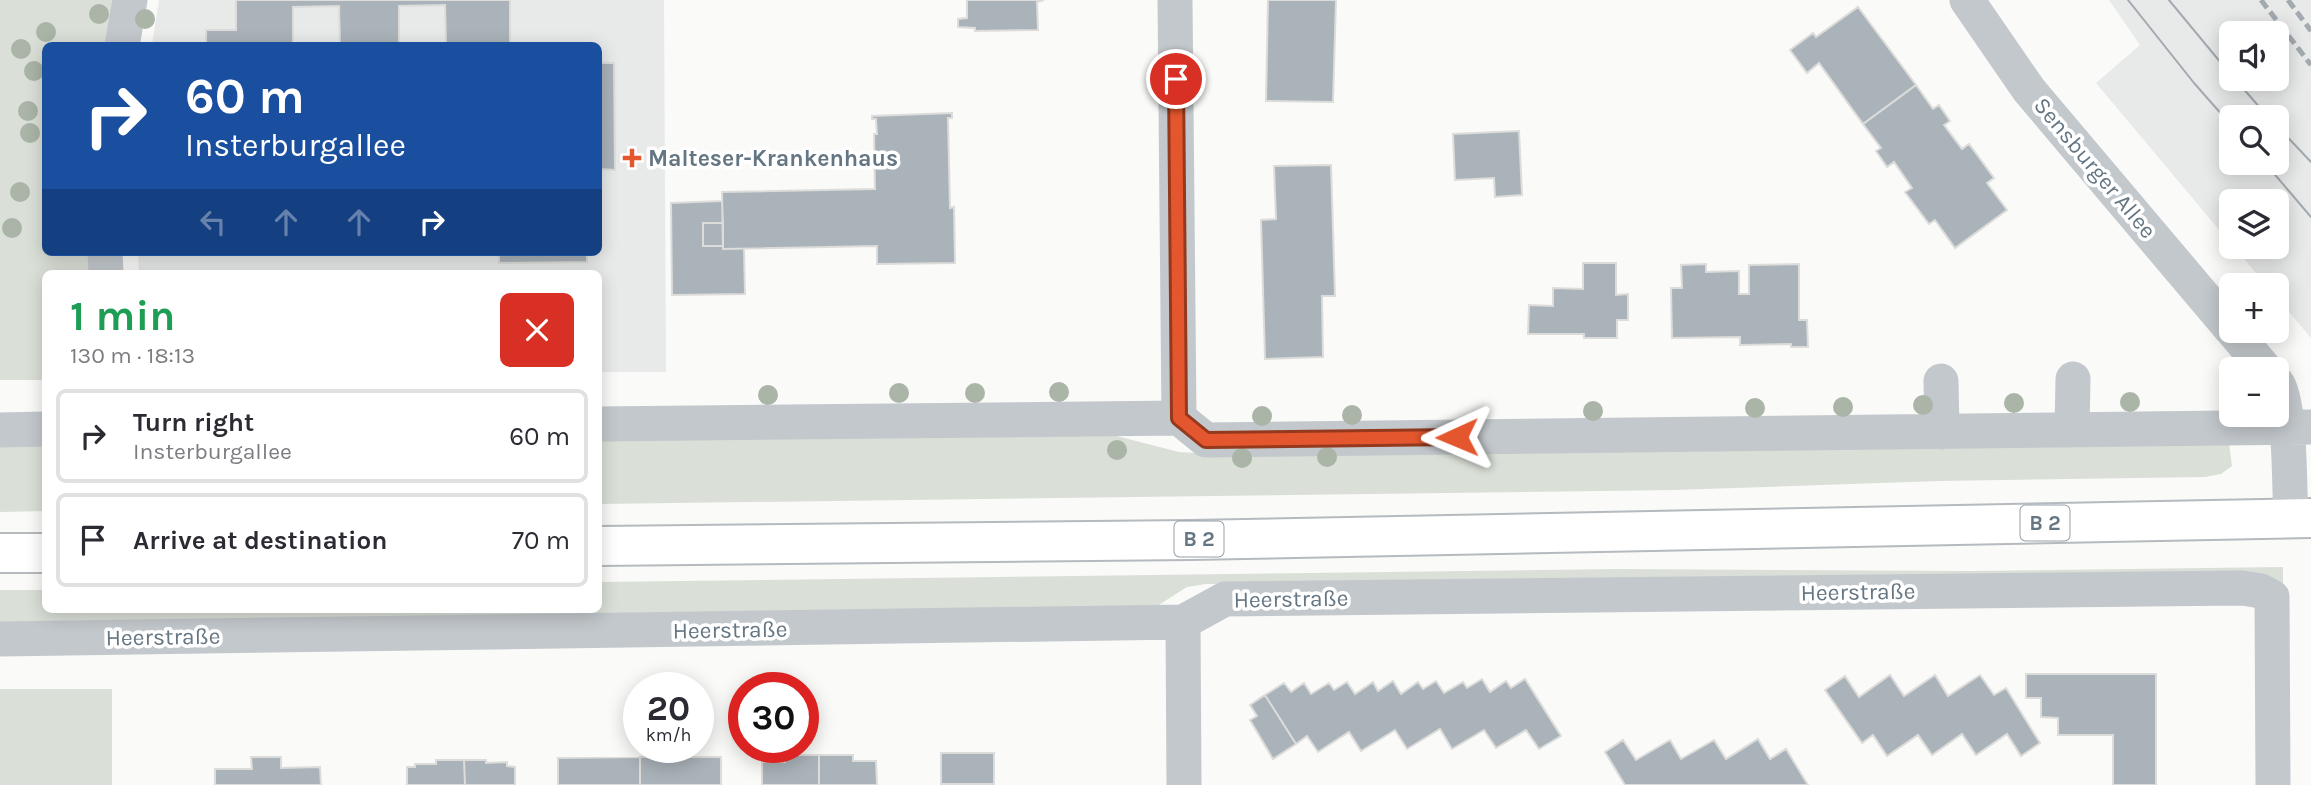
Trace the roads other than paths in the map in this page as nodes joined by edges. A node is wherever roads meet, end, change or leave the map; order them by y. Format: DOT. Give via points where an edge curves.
graph roads {
  1 [pos="130,0"];
  2 [pos="1175,0"];
  3 [pos="1967,0"];
  4 [pos="123,42"];
  5 [pos="2219,315"];
  6 [pos="2243,343"];
  7 [pos="2255,357"];
  8 [pos="2073,379"];
  9 [pos="1941,381"];
  10 [pos="2289,407"];
  11 [pos="1179,418"];
  12 [pos="602,424"];
  13 [pos="2299,427"];
  14 [pos="42,429"];
  15 [pos="0,430"];
  16 [pos="2072,430"];
  17 [pos="1942,432"];
  18 [pos="2301,518"];
  19 [pos="602,546"];
  20 [pos="0,553"];
  21 [pos="42,553"];
  22 [pos="1184,622"];
  23 [pos="0,639"];
  24 [pos="1184,785"];
  25 [pos="2273,785"];
  1 -- 4 [label="street"];
  2 -- 11 [label="street"];
  3 -- 5 [label="street, Sensburger Allee" via="2029,90"];
  6 -- 7 [label="street, Sensburger Allee"];
  8 -- 16 [label="street"];
  9 -- 17 [label="street"];
  10 -- 13 [label="street, Sensburger Allee"];
  11 -- 12 [label="street"];
  11 -- 17 [label="street" via="1206,440"];
  13 -- 16 [label="street"];
  13 -- 18 [label="street"];
  14 -- 15 [label="street"];
  16 -- 17 [label="street"];
  18 -- 19 [label="main road, B 2" via="1191,540"];
  20 -- 21 [label="main road"];
  22 -- 23 [label="street, Heerstraße"];
  22 -- 24 [label="street"];
  22 -- 25 [label="street, Heerstraße" via="1225,599 2242,588 2272,597"];
}
